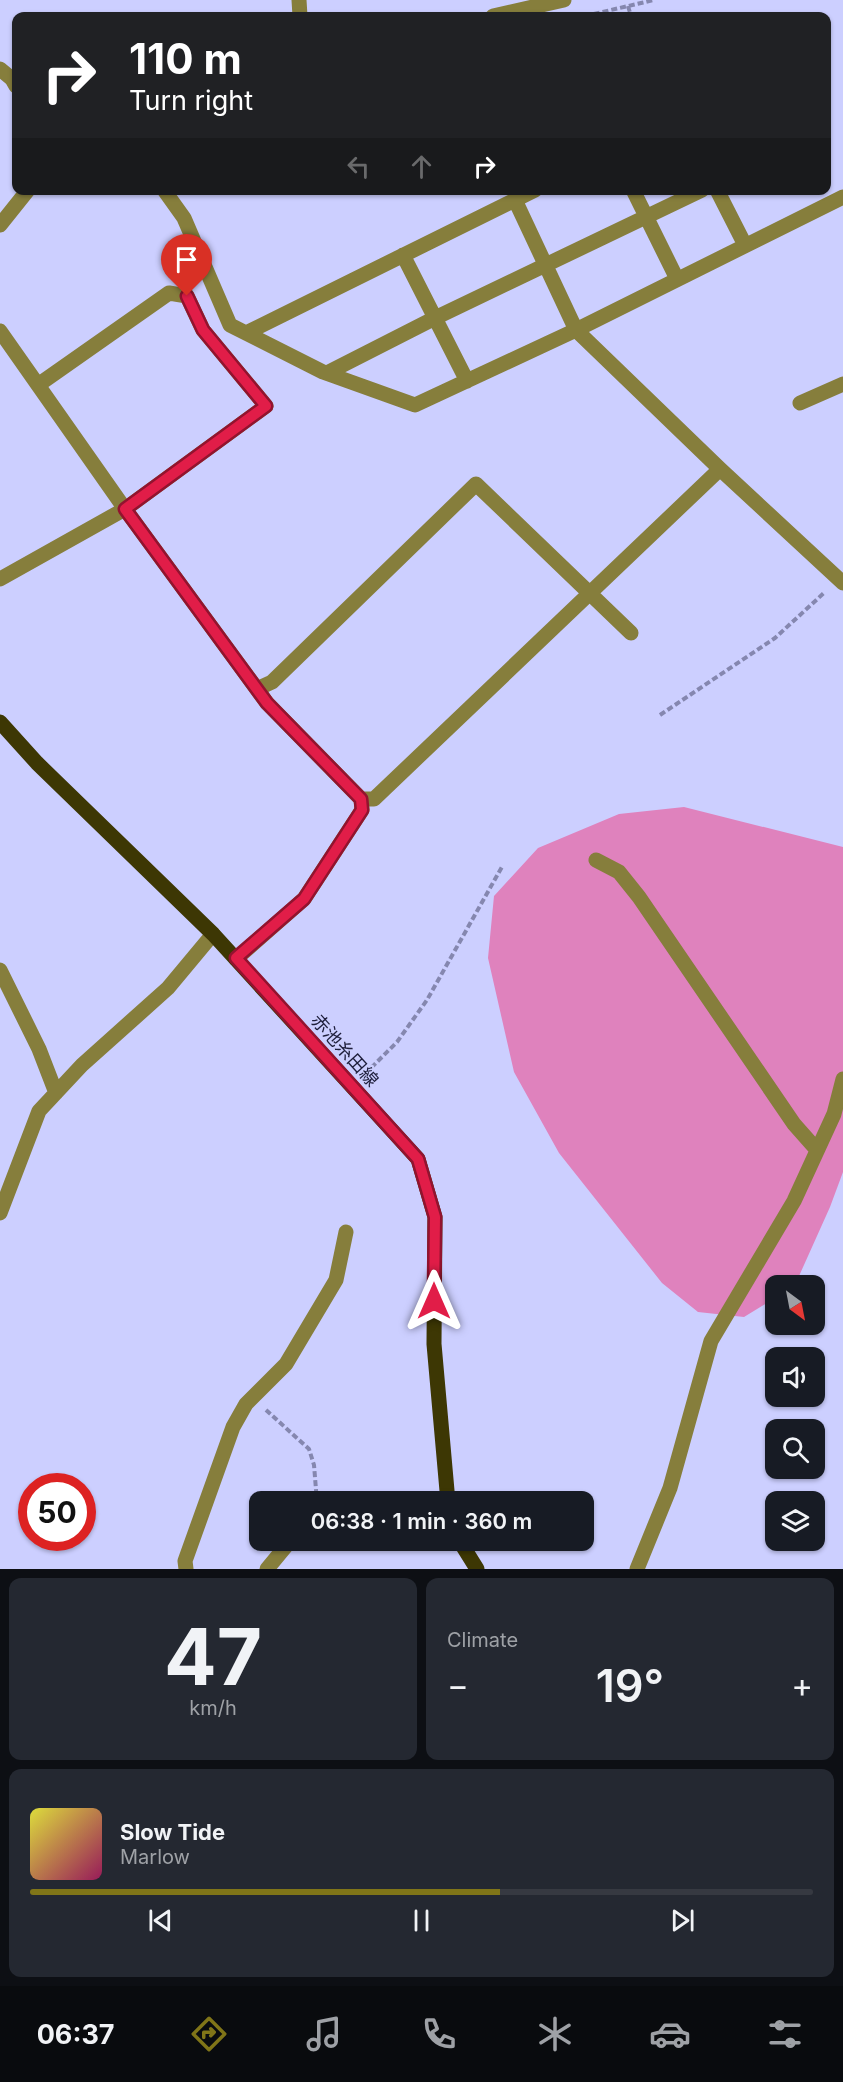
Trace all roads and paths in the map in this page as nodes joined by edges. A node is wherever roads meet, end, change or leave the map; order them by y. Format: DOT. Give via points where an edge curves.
graph roads {
  1 [pos="564,0"];
  2 [pos="654,0"];
  3 [pos="628,6"];
  4 [pos="511,12"];
  5 [pos="602,12"];
  6 [pos="630,12"];
  7 [pos="0,69"];
  8 [pos="12,79"];
  9 [pos="24,195"];
  10 [pos="168,195"];
  11 [pos="525,195"];
  12 [pos="636,195"];
  13 [pos="692,195"];
  14 [pos="720,195"];
  15 [pos="843,197"];
  16 [pos="515,200"];
  17 [pos="647,218"];
  18 [pos="0,225"];
  19 [pos="745,245"];
  20 [pos="403,255"];
  21 [pos="545,265"];
  22 [pos="677,279"];
  23 [pos="435,318"];
  24 [pos="576,330"];
  25 [pos="0,331"];
  26 [pos="246,333"];
  27 [pos="327,373"];
  28 [pos="467,381"];
  29 [pos="843,384"];
  30 [pos="38,385"];
  31 [pos="800,404"];
  32 [pos="720,469"];
  33 [pos="125,509"];
  34 [pos="0,579"];
  35 [pos="841,581"];
  36 [pos="589,594"];
  37 [pos="631,633"];
  38 [pos="257,689"];
  39 [pos="660,715"];
  40 [pos="0,722"];
  41 [pos="361,799"];
  42 [pos="596,860"];
  43 [pos="503,865"];
  44 [pos="213,934"];
  45 [pos="236,958"];
  46 [pos="0,970"];
  47 [pos="843,1079"];
  48 [pos="352,1087"];
  49 [pos="56,1093"];
  50 [pos="817,1150"];
  51 [pos="0,1214"];
  52 [pos="345,1232"];
  53 [pos="252,1398"];
  54 [pos="316,1491"];
  55 [pos="447,1491"];
  56 [pos="282,1551"];
  57 [pos="466,1551"];
  58 [pos="186,1569"];
  59 [pos="267,1569"];
  60 [pos="477,1569"];
  61 [pos="637,1569"];
  1 -- 4 [label="street"];
  2 -- 3 [label="path"];
  3 -- 5 [label="path"];
  3 -- 6 [label="path"];
  7 -- 8 [label="street"];
  9 -- 18 [label="street"];
  10 -- 26 [label="street" via="184,218 230,325"];
  11 -- 16 [label="street"];
  12 -- 17 [label="street"];
  13 -- 17 [label="street"];
  14 -- 19 [label="street"];
  15 -- 19 [label="street"];
  16 -- 20 [label="street"];
  16 -- 21 [label="street"];
  17 -- 21 [label="street"];
  17 -- 22 [label="street"];
  19 -- 22 [label="street"];
  20 -- 23 [label="street"];
  20 -- 26 [label="street"];
  21 -- 23 [label="street"];
  21 -- 24 [label="street"];
  22 -- 24 [label="street"];
  23 -- 27 [label="street"];
  23 -- 28 [label="street"];
  24 -- 28 [label="street"];
  24 -- 32 [label="street"];
  25 -- 30 [label="street"];
  26 -- 27 [label="street"];
  27 -- 28 [label="street" via="415,405"];
  29 -- 31 [label="street"];
  30 -- 33 [label="street"];
  30 -- 33 [label="street" via="170,293 187,296 203,330 266,406"];
  32 -- 35 [label="street"];
  32 -- 36 [label="street"];
  33 -- 34 [label="street"];
  33 -- 38 [label="street"];
  35 -- 39 [label="path" via="775,638"];
  36 -- 37 [label="street"];
  36 -- 38 [label="street" via="476,484 272,682"];
  36 -- 41 [label="street" via="374,799"];
  38 -- 41 [label="street"];
  40 -- 44 [label="main road, 赤池糸田線"];
  41 -- 45 [label="street" via="362,810 304,899"];
  42 -- 50 [label="street" via="619,872 639,897 794,1124"];
  43 -- 48 [label="path" via="427,1000 397,1042"];
  44 -- 45 [label="main road, 赤池糸田線"];
  44 -- 49 [label="street" via="168,988"];
  45 -- 48 [label="main road, 赤池糸田線"];
  46 -- 49 [label="street"];
  47 -- 50 [label="street" via="834,1114"];
  48 -- 55 [label="main road, 赤池糸田線" via="418,1159 435,1217 434,1344"];
  49 -- 51 [label="street" via="39,1111"];
  50 -- 61 [label="street" via="794,1201 711,1341 670,1488"];
  52 -- 53 [label="street" via="336,1281 286,1364"];
  53 -- 54 [label="path" via="309,1449"];
  53 -- 58 [label="street" via="233,1427 185,1561"];
  56 -- 59 [label="street"];
  57 -- 60 [label="main road"];
}
